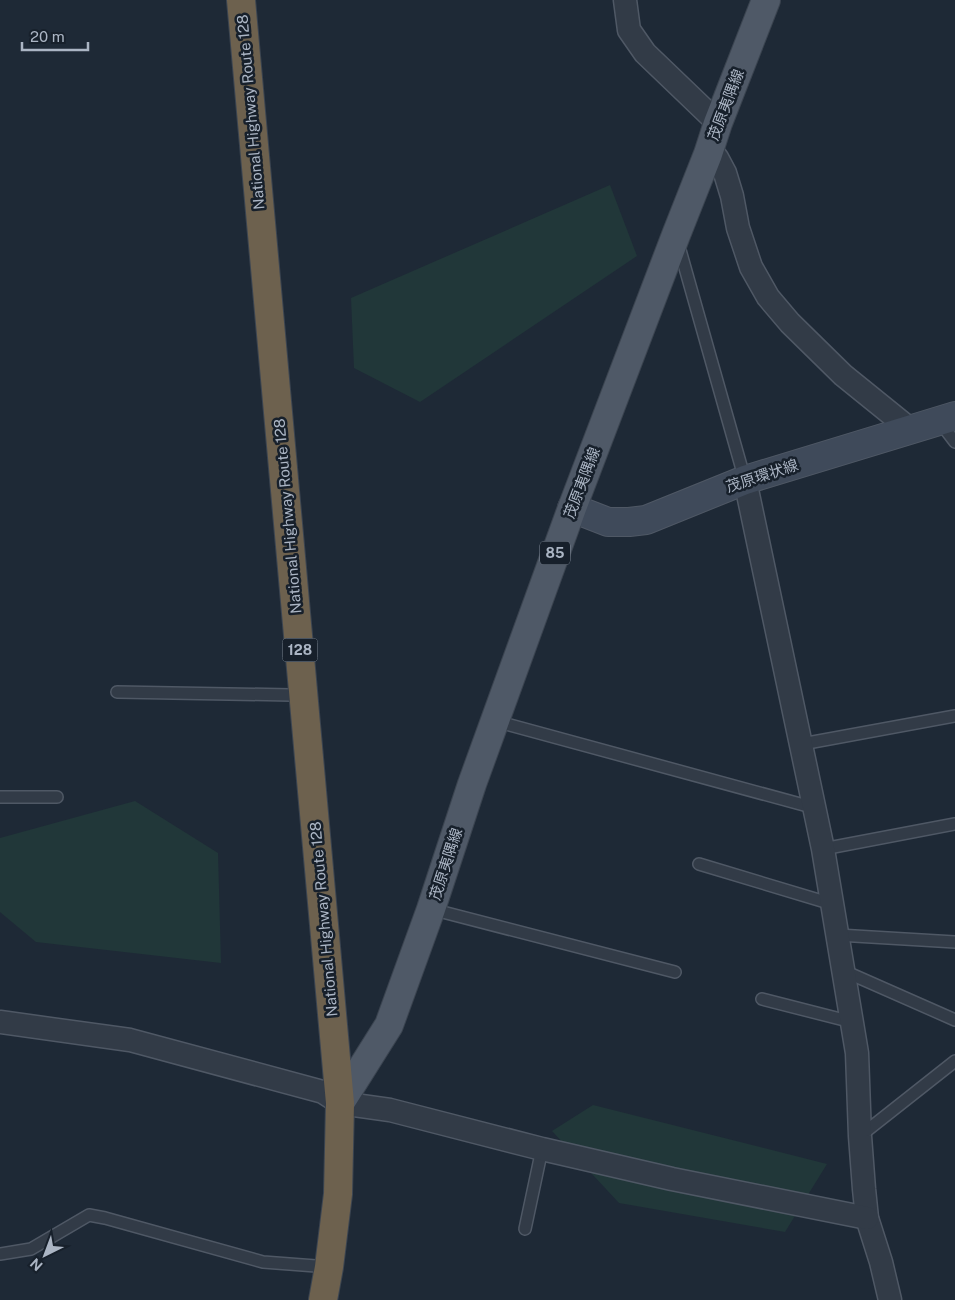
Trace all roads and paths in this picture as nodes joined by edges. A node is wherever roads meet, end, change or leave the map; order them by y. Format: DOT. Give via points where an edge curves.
graph roads {
  1 [pos="241,0"];
  2 [pos="625,0"];
  3 [pos="766,0"];
  4 [pos="718,123"];
  5 [pos="708,154"];
  6 [pos="676,234"];
  7 [pos="950,426"];
  8 [pos="911,430"];
  9 [pos="745,480"];
  10 [pos="572,508"];
  11 [pos="117,692"];
  12 [pos="304,699"];
  13 [pos="955,716"];
  14 [pos="494,721"];
  15 [pos="802,744"];
  16 [pos="57,797"];
  17 [pos="0,798"];
  18 [pos="815,808"];
  19 [pos="955,824"];
  20 [pos="823,849"];
  21 [pos="699,864"];
  22 [pos="832,904"];
  23 [pos="431,909"];
  24 [pos="838,934"];
  25 [pos="955,942"];
  26 [pos="844,971"];
  27 [pos="674,972"];
  28 [pos="762,999"];
  29 [pos="955,1020"];
  30 [pos="0,1022"];
  31 [pos="852,1022"];
  32 [pos="955,1061"];
  33 [pos="340,1102"];
  34 [pos="860,1136"];
  35 [pos="542,1149"];
  36 [pos="867,1218"];
  37 [pos="525,1229"];
  38 [pos="0,1254"];
  39 [pos="329,1267"];
  40 [pos="323,1300"];
  41 [pos="890,1300"];
  1 -- 12 [label="highway, National Highway Route 128 / 128"];
  2 -- 4 [label="street" via="629,30 637,43"];
  3 -- 4 [label="main road, 茂原夷隅線 / 85"];
  4 -- 5 [label="main road, 茂原夷隅線 / 85"];
  5 -- 6 [label="main road, 茂原夷隅線 / 85"];
  5 -- 8 [label="street" via="717,158 725,173 751,267 768,297 843,376"];
  6 -- 9 [label="lane"];
  6 -- 10 [label="main road, 茂原夷隅線 / 85"];
  7 -- 8 [label="main road, 茂原環状線"];
  8 -- 9 [label="main road, 茂原環状線"];
  9 -- 10 [label="main road, 茂原環状線" via="646,520 608,522"];
  9 -- 15 [label="street"];
  10 -- 14 [label="main road, 茂原夷隅線 / 85"];
  11 -- 12 [label="lane" via="292,695"];
  12 -- 33 [label="highway, National Highway Route 128 / 128"];
  13 -- 15 [label="lane"];
  14 -- 18 [label="lane"];
  14 -- 23 [label="main road, 茂原夷隅線 / 85"];
  15 -- 18 [label="street"];
  16 -- 17 [label="lane"];
  18 -- 20 [label="street"];
  19 -- 20 [label="lane"];
  20 -- 22 [label="street"];
  21 -- 22 [label="lane"];
  22 -- 24 [label="street"];
  23 -- 27 [label="lane"];
  23 -- 33 [label="main road, 茂原夷隅線 / 85" via="389,1026"];
  24 -- 25 [label="lane"];
  24 -- 26 [label="street"];
  26 -- 29 [label="lane"];
  26 -- 31 [label="street"];
  28 -- 31 [label="lane"];
  30 -- 33 [label="street" via="130,1040 323,1092"];
  31 -- 34 [label="street" via="857,1052"];
  32 -- 34 [label="lane"];
  33 -- 35 [label="street" via="390,1110"];
  33 -- 39 [label="highway, National Highway Route 128 / 128" via="338,1194"];
  34 -- 36 [label="street"];
  35 -- 36 [label="street"];
  35 -- 37 [label="lane"];
  36 -- 41 [label="street"];
  38 -- 39 [label="lane" via="31,1249 89,1215 263,1262"];
  39 -- 40 [label="highway, National Highway Route 128 / 128"];
}
